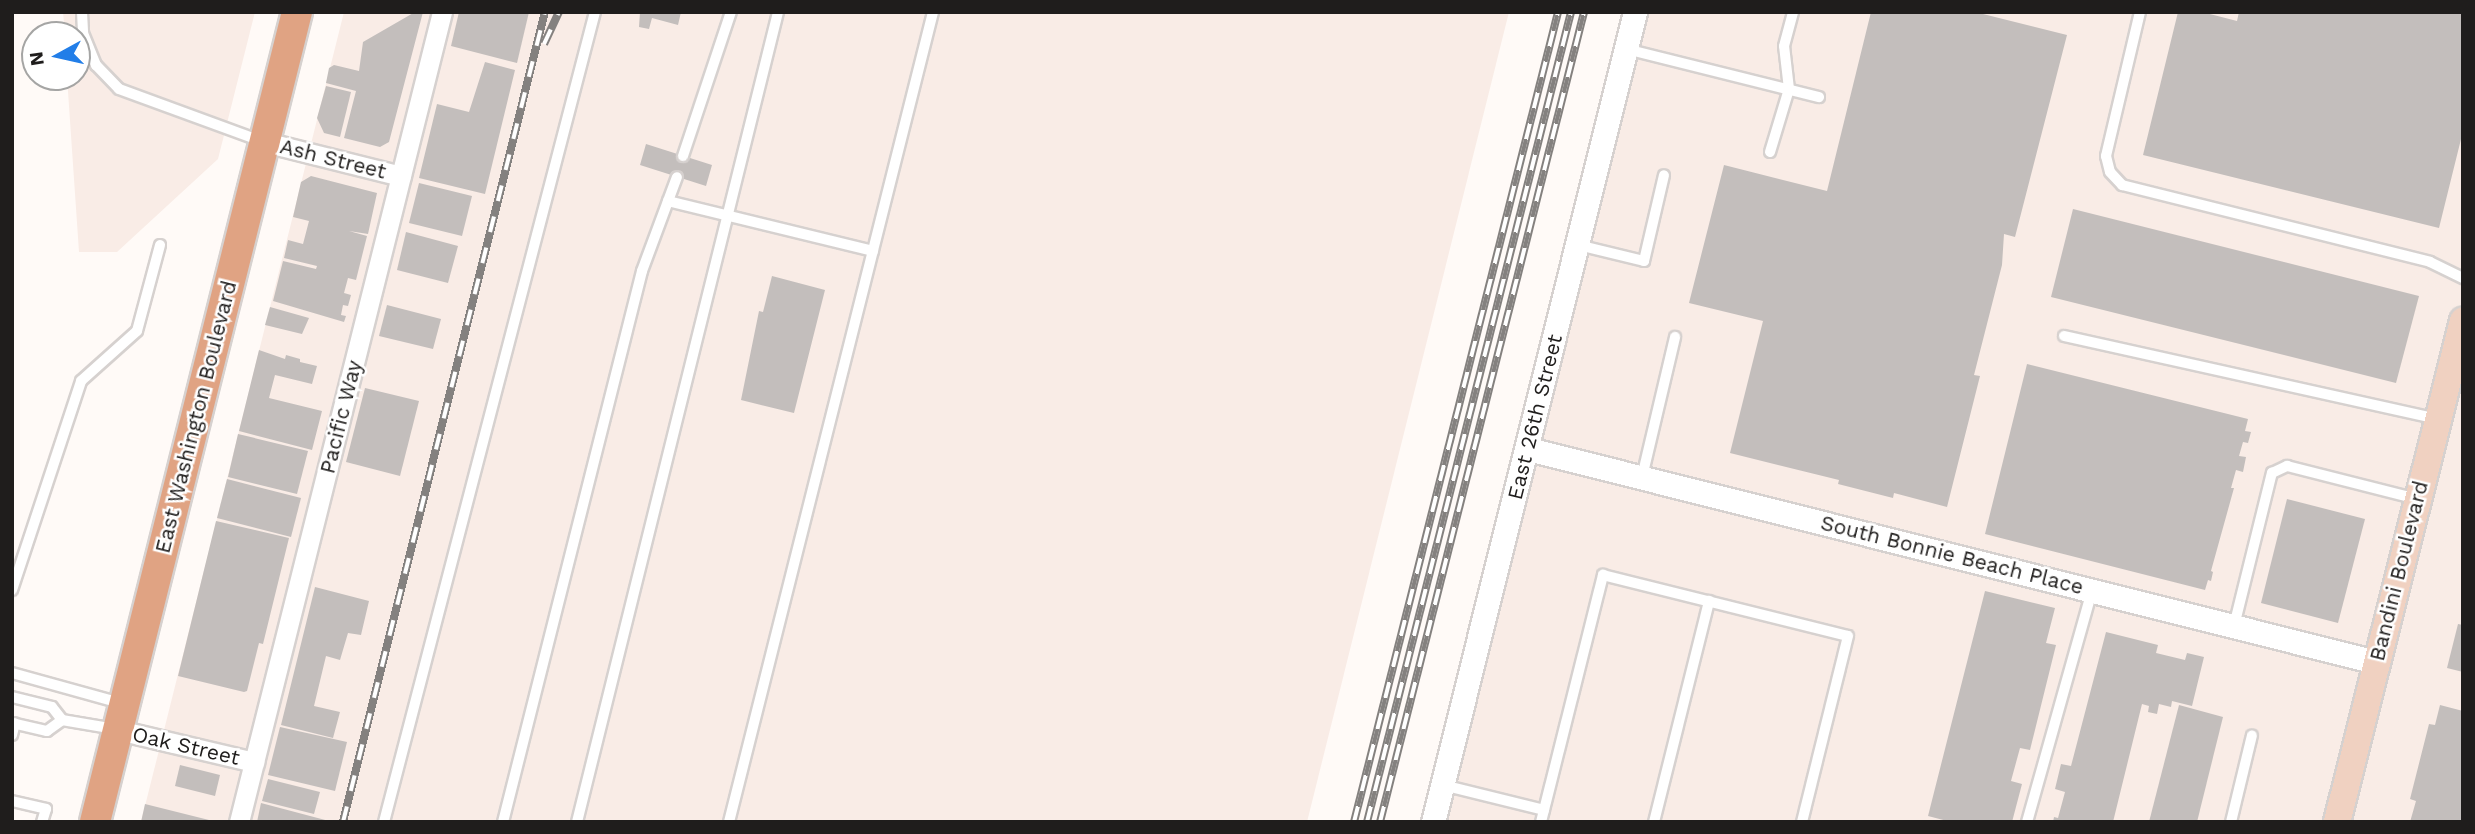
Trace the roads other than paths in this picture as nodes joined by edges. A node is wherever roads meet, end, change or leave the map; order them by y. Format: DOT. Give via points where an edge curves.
graph roads {
  1 [pos="82,12"];
  2 [pos="297,12"];
  3 [pos="442,12"];
  4 [pos="595,12"];
  5 [pos="731,12"];
  6 [pos="778,12"];
  7 [pos="933,12"];
  8 [pos="1635,12"];
  9 [pos="1793,12"];
  10 [pos="2140,12"];
  11 [pos="1626,49"];
  12 [pos="1789,89"];
  13 [pos="1819,97"];
  14 [pos="265,142"];
  15 [pos="1770,152"];
  16 [pos="683,156"];
  17 [pos="1664,175"];
  18 [pos="401,176"];
  19 [pos="677,177"];
  20 [pos="668,201"];
  21 [pos="728,215"];
  22 [pos="159,245"];
  23 [pos="1578,245"];
  24 [pos="873,251"];
  25 [pos="2463,278"];
  26 [pos="2463,321"];
  27 [pos="2064,336"];
  28 [pos="1675,337"];
  29 [pos="2438,419"];
  30 [pos="1528,449"];
  31 [pos="1642,478"];
  32 [pos="2417,499"];
  33 [pos="12,590"];
  34 [pos="2092,590"];
  35 [pos="1709,601"];
  36 [pos="2234,626"];
  37 [pos="2376,662"];
  38 [pos="12,673"];
  39 [pos="12,697"];
  40 [pos="121,717"];
  41 [pos="62,720"];
  42 [pos="14,723"];
  43 [pos="12,735"];
  44 [pos="2252,735"];
  45 [pos="254,762"];
  46 [pos="1443,785"];
  47 [pos="12,801"];
  48 [pos="1544,810"];
  49 [pos="43,822"];
  50 [pos="94,822"];
  51 [pos="239,822"];
  52 [pos="384,822"];
  53 [pos="503,822"];
  54 [pos="577,822"];
  55 [pos="729,822"];
  56 [pos="1433,822"];
  57 [pos="1541,822"];
  58 [pos="1654,822"];
  59 [pos="1802,822"];
  60 [pos="2027,822"];
  61 [pos="2231,822"];
  62 [pos="2337,822"];
  1 -- 14 [label="lane" via="83,33 96,65 119,89"];
  2 -- 14 [label="main road, East Washington Boulevard"];
  3 -- 18 [label="street, Pacific Way"];
  4 -- 52 [label="lane"];
  5 -- 16 [label="lane"];
  6 -- 21 [label="lane"];
  7 -- 24 [label="lane"];
  8 -- 11 [label="street, East 26th Street"];
  9 -- 12 [label="lane" via="1784,46"];
  10 -- 25 [label="lane" via="2106,156 2110,173 2122,186 2430,262"];
  11 -- 12 [label="lane"];
  11 -- 23 [label="street, East 26th Street"];
  12 -- 13 [label="lane"];
  12 -- 15 [label="lane"];
  14 -- 18 [label="street, Ash Street"];
  14 -- 40 [label="main road, East Washington Boulevard"];
  17 -- 23 [label="lane" via="1644,261"];
  18 -- 45 [label="street, Pacific Way"];
  19 -- 20 [label="lane"];
  20 -- 21 [label="lane"];
  20 -- 53 [label="lane" via="642,271"];
  21 -- 24 [label="lane"];
  21 -- 54 [label="lane"];
  22 -- 33 [label="lane" via="137,331 81,381"];
  23 -- 30 [label="street, East 26th Street"];
  24 -- 55 [label="lane"];
  26 -- 29 [label="main road, Bandini Boulevard"];
  27 -- 29 [label="lane"];
  28 -- 31 [label="lane"];
  29 -- 32 [label="main road, Bandini Boulevard"];
  30 -- 31 [label="street, South Bonnie Beach Place"];
  30 -- 46 [label="street, East 26th Street"];
  31 -- 34 [label="street, South Bonnie Beach Place"];
  32 -- 36 [label="lane" via="2287,466 2272,473"];
  32 -- 37 [label="main road, Bandini Boulevard"];
  34 -- 36 [label="street, South Bonnie Beach Place"];
  34 -- 60 [label="lane"];
  35 -- 48 [label="lane" via="1603,575"];
  35 -- 58 [label="lane"];
  35 -- 59 [label="lane" via="1848,636"];
  36 -- 37 [label="street, South Bonnie Beach Place"];
  37 -- 62 [label="main road, Bandini Boulevard"];
  38 -- 40 [label="lane"];
  39 -- 41 [label="lane" via="52,707"];
  40 -- 41 [label="lane"];
  40 -- 45 [label="street, Oak Street"];
  40 -- 50 [label="main road, East Washington Boulevard"];
  41 -- 42 [label="lane" via="47,731"];
  42 -- 43 [label="lane"];
  44 -- 61 [label="lane"];
  45 -- 51 [label="street, Pacific Way"];
  46 -- 48 [label="lane"];
  46 -- 56 [label="street, East 26th Street"];
  47 -- 49 [label="lane" via="46,809"];
  48 -- 57 [label="lane"];
}
